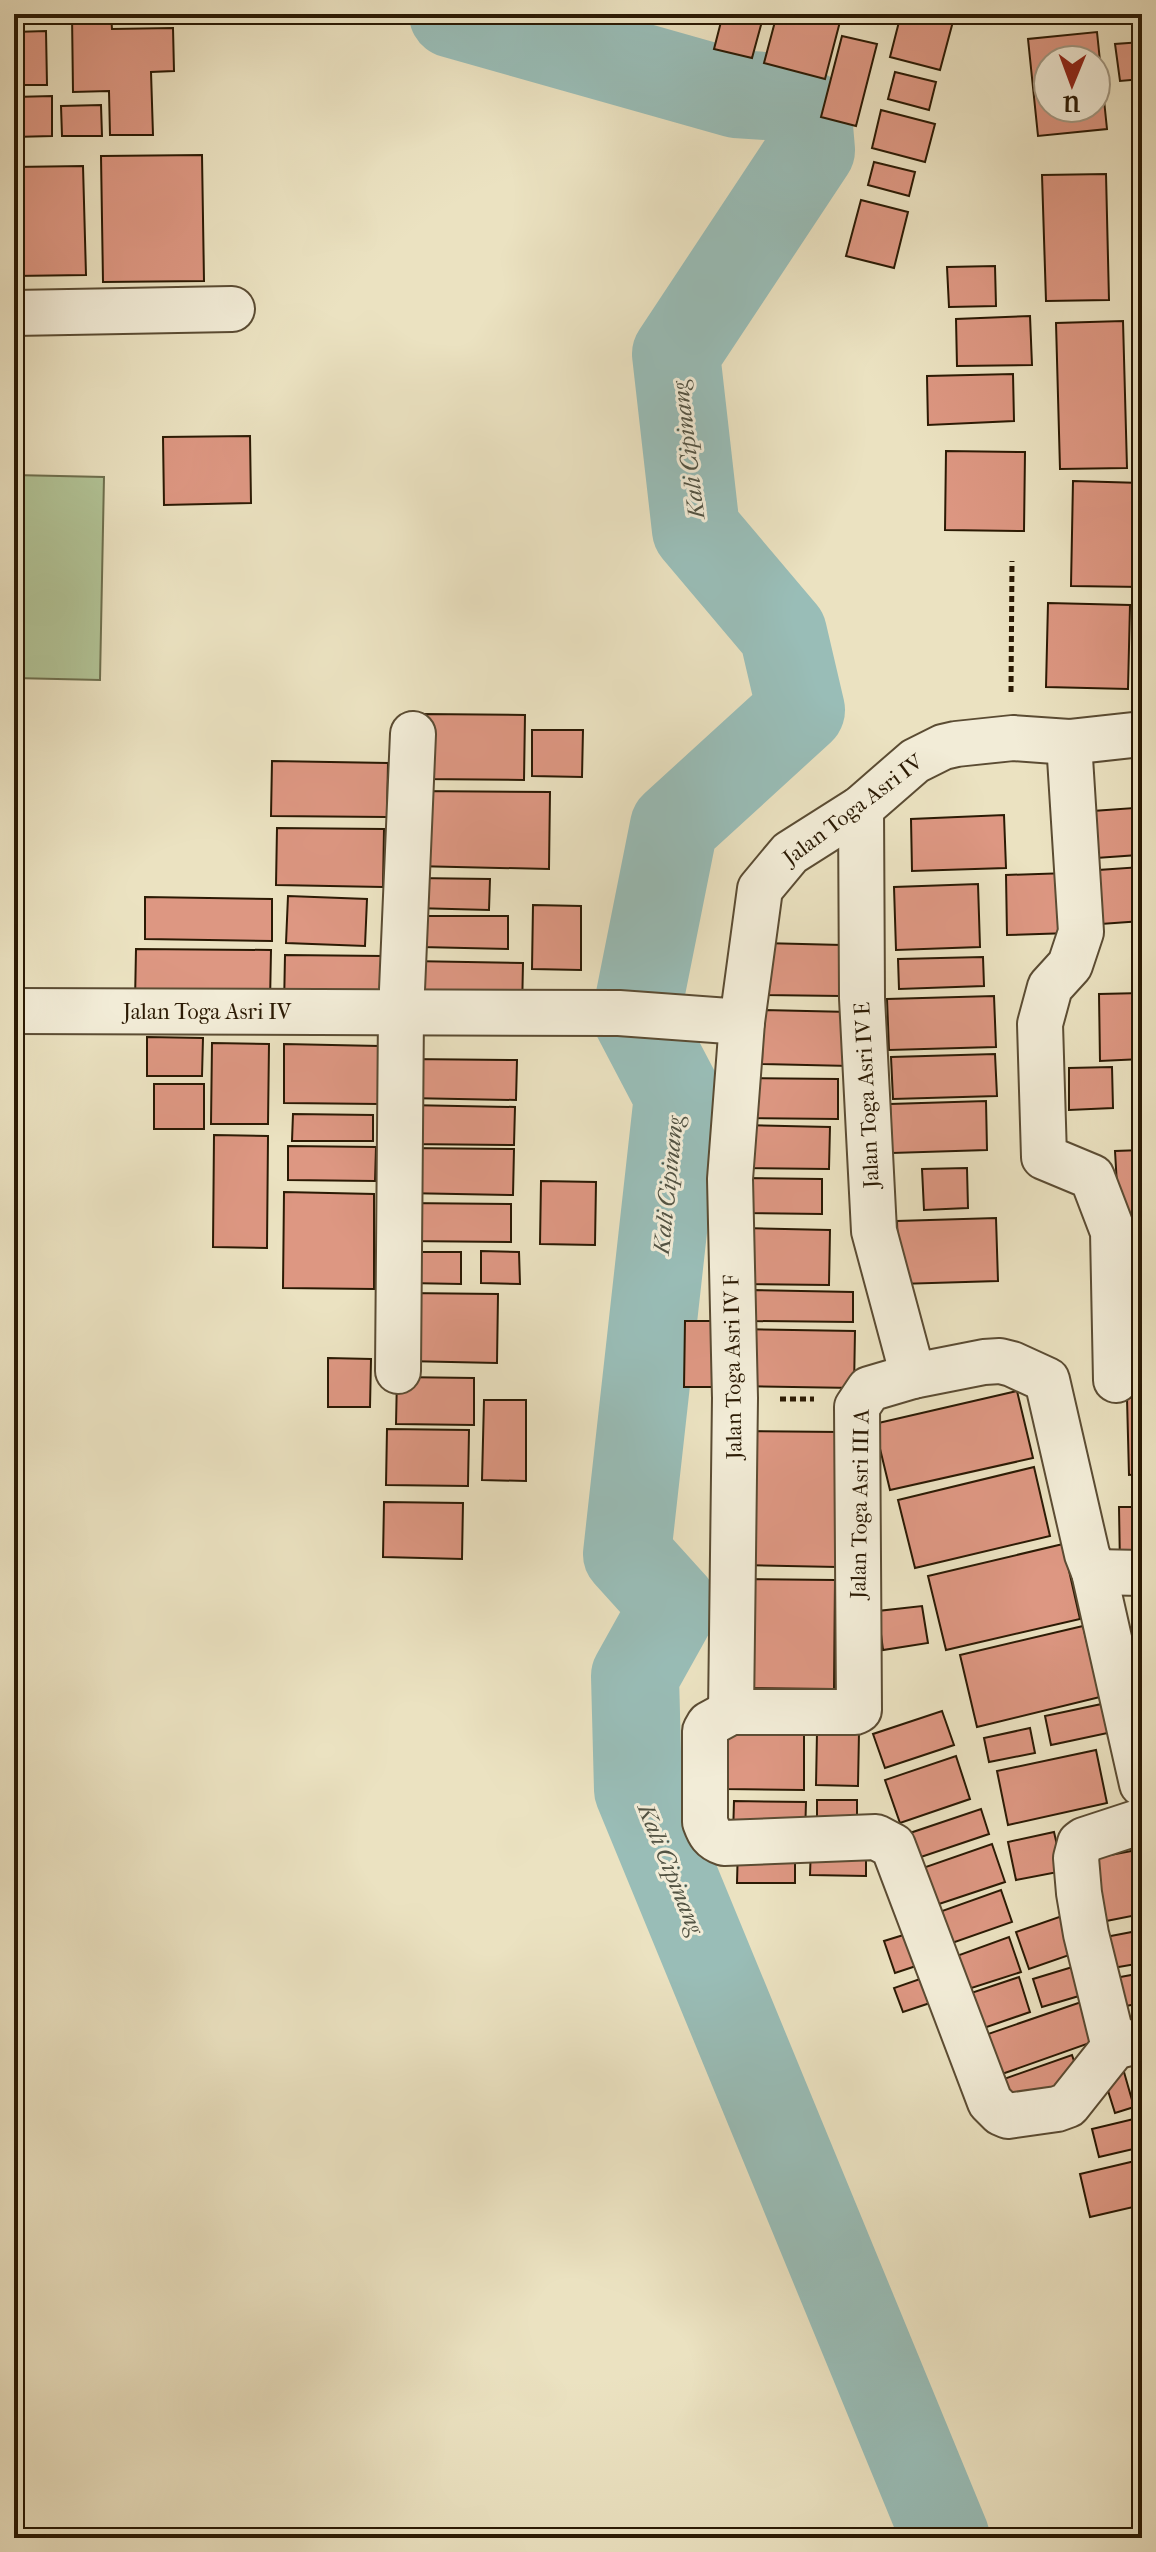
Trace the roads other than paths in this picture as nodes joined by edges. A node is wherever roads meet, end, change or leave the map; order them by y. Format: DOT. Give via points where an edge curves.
graph roads {
  1 [pos="232,309"];
  2 [pos="14,313"];
  3 [pos="413,734"];
  4 [pos="1142,734"];
  5 [pos="1069,742"];
  6 [pos="861,808"];
  7 [pos="14,1011"];
  8 [pos="401,1013"];
  9 [pos="742,1022"];
  10 [pos="398,1371"];
  11 [pos="913,1376"];
  12 [pos="1047,1380"];
  13 [pos="1129,1380"];
  14 [pos="1094,1572"];
  15 [pos="1142,1573"];
  16 [pos="731,1712"];
  17 [pos="1142,1784"];
  18 [pos="1142,1821"];
  19 [pos="1128,2044"];
  1 -- 2 [label="street"];
  3 -- 8 [label="street"];
  4 -- 5 [label="street, Jalan Toga Asri IV"];
  5 -- 6 [label="street, Jalan Toga Asri IV" via="1013,738 956,744 926,754"];
  5 -- 13 [label="street" via="1081,932 1070,965 1050,987 1040,1024 1044,1157 1092,1177 1113,1232"];
  6 -- 9 [label="street, Jalan Toga Asri IV" via="790,853 760,889"];
  6 -- 11 [label="street, Jalan Toga Asri IV E" via="862,998 874,1231"];
  7 -- 8 [label="street, Jalan Toga Asri IV"];
  8 -- 9 [label="street, Jalan Toga Asri IV" via="619,1013"];
  8 -- 10 [label="street"];
  9 -- 16 [label="street, Jalan Toga Asri IV F" via="730,1179 735,1398"];
  11 -- 12 [label="street, Jalan Toga Asri III A" via="1000,1361"];
  11 -- 16 [label="street, Jalan Toga Asri III A" via="869,1389 857,1407 859,1710"];
  12 -- 13 [label="street"];
  12 -- 14 [label="street"];
  14 -- 15 [label="street"];
  14 -- 17 [label="street"];
  16 -- 19 [label="street" via="705,1731 708,1831 724,1843 876,1837 889,1842 995,2108 1016,2116 1068,2105"];
  18 -- 19 [label="street" via="1089,1837 1077,1851 1086,1934"];
}
